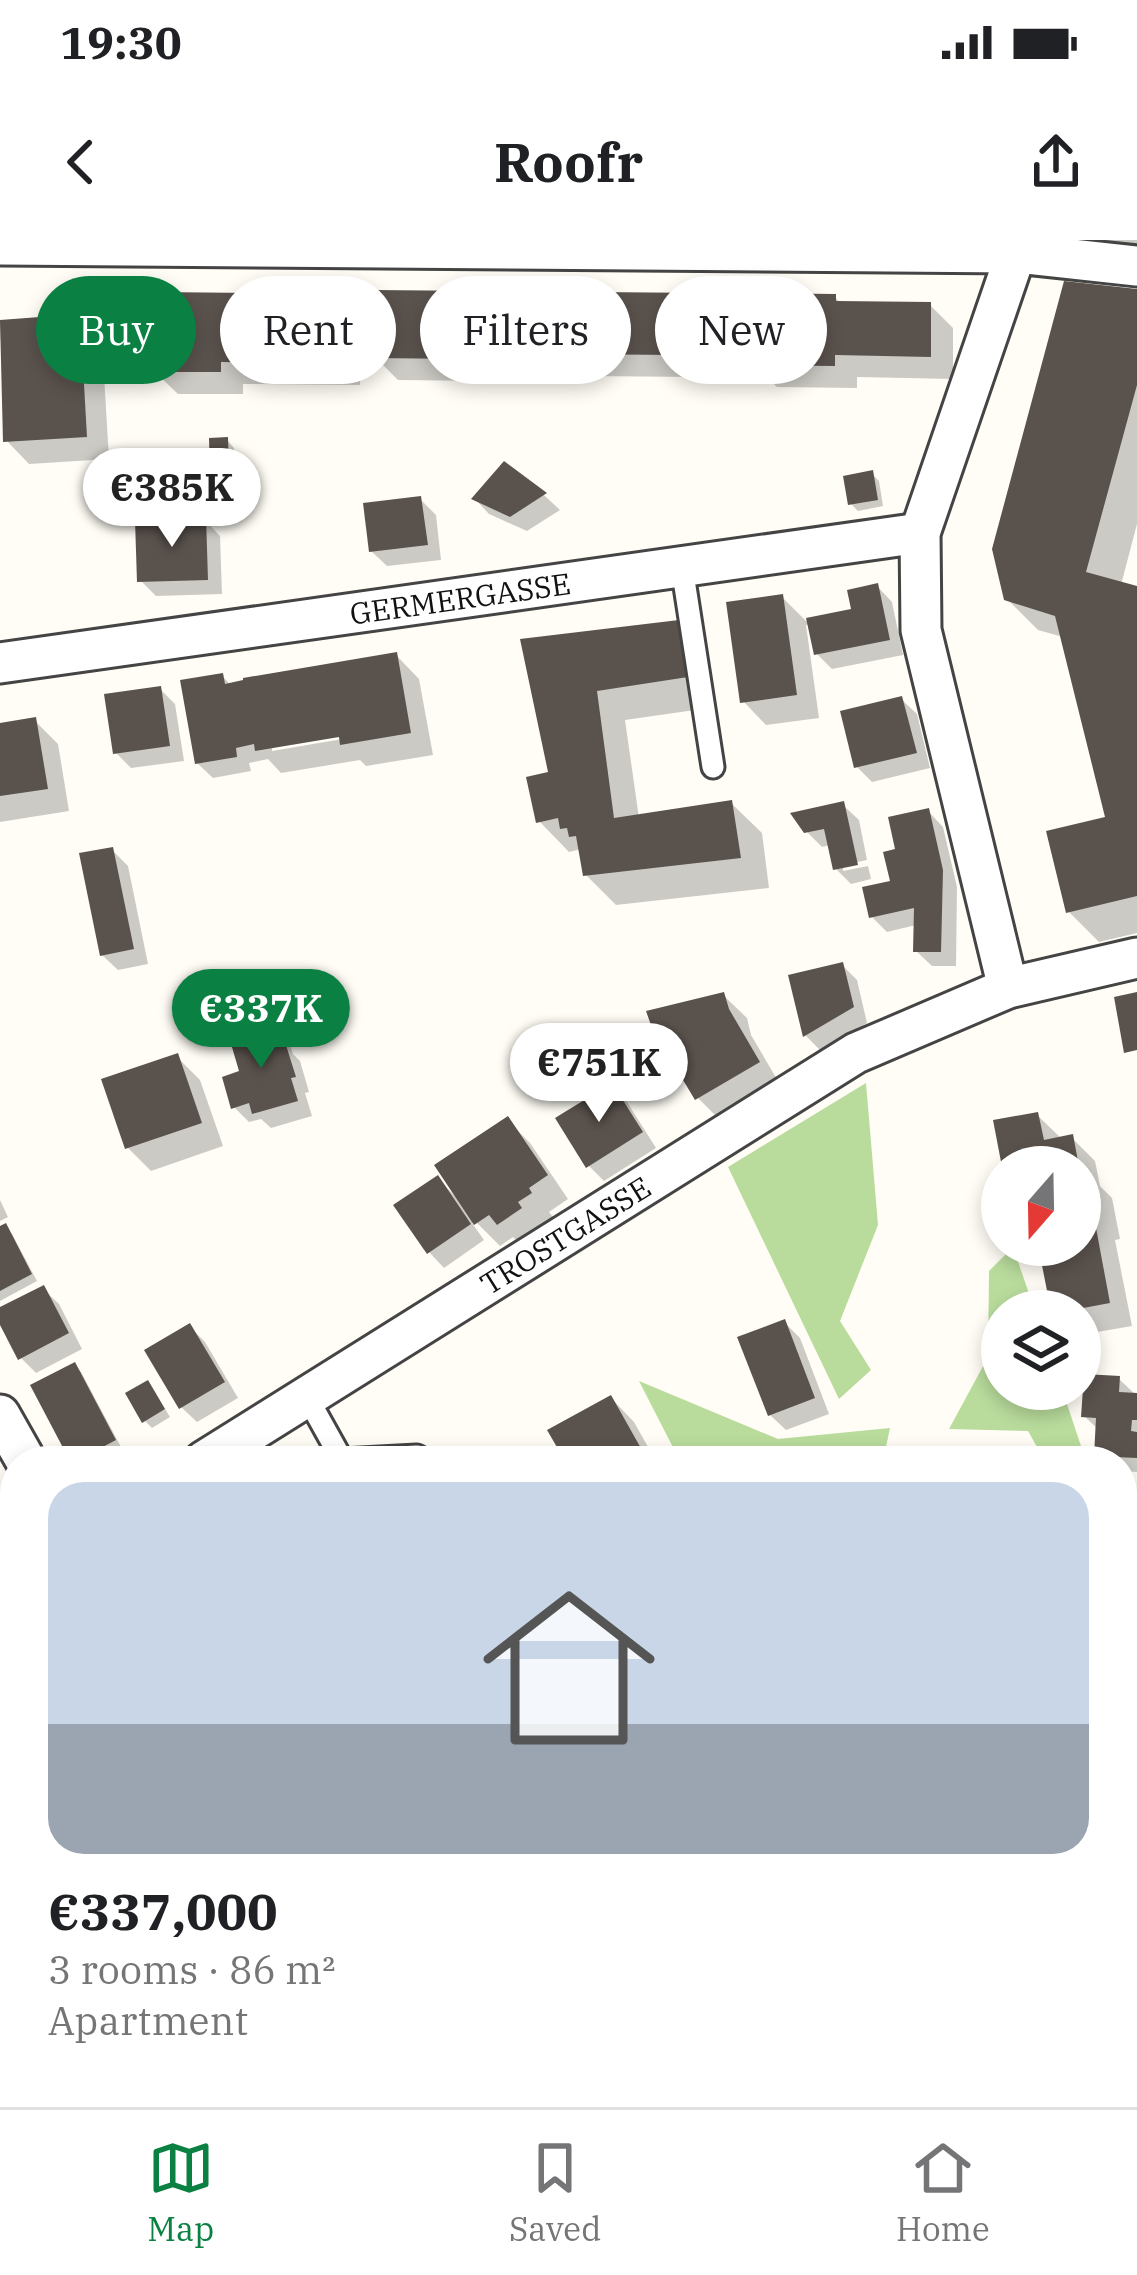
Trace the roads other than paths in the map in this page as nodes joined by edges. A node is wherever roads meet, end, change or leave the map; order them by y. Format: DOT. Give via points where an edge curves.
graph roads {
  1 [pos="0,245"];
  2 [pos="1017,247"];
  3 [pos="1137,266"];
  4 [pos="920,533"];
  5 [pos="682,567"];
  6 [pos="0,663"];
  7 [pos="713,767"];
  8 [pos="1137,958"];
  9 [pos="1008,988"];
  10 [pos="307,1396"];
  11 [pos="0,1415"];
  12 [pos="18,1446"];
  13 [pos="228,1446"];
  14 [pos="334,1446"];
  1 -- 2 [label="street"];
  2 -- 3 [label="street"];
  2 -- 4 [label="street"];
  4 -- 5 [label="street, GERMERGASSE"];
  4 -- 9 [label="street" via="921,630"];
  5 -- 6 [label="street, GERMERGASSE"];
  5 -- 7 [label="lane"];
  8 -- 9 [label="street, TROSTGASSE"];
  9 -- 10 [label="street, TROSTGASSE" via="856,1053"];
  10 -- 13 [label="street, TROSTGASSE"];
  10 -- 14 [label="lane"];
  11 -- 12 [label="street"];
}
